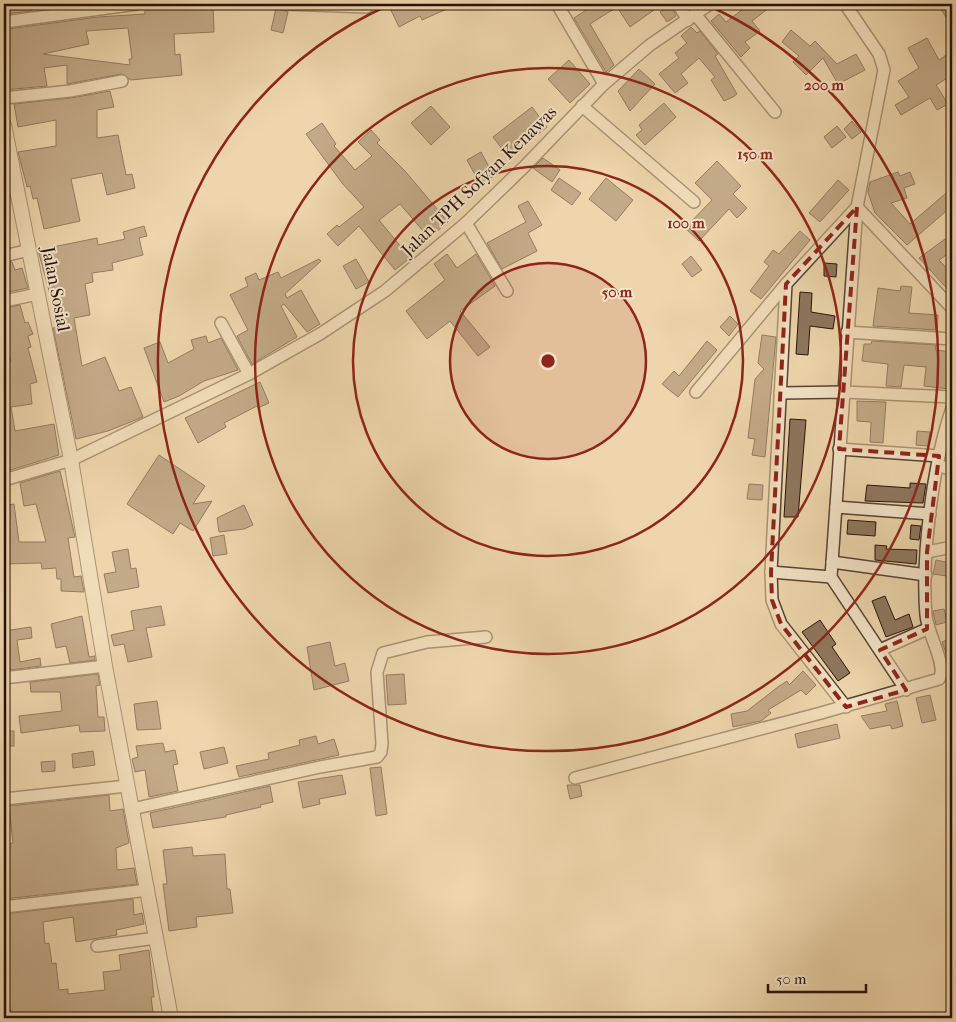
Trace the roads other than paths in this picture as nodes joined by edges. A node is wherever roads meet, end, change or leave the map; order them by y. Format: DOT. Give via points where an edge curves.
graph roads {
  1 [pos="137,4"];
  2 [pos="283,4"];
  3 [pos="557,4"];
  4 [pos="678,4"];
  5 [pos="710,4"];
  6 [pos="845,4"];
  7 [pos="367,6"];
  8 [pos="692,17"];
  9 [pos="4,22"];
  10 [pos="122,81"];
  11 [pos="604,84"];
  12 [pos="4,98"];
  13 [pos="582,106"];
  14 [pos="775,112"];
  15 [pos="4,125"];
  16 [pos="694,202"];
  17 [pos="858,206"];
  18 [pos="466,223"];
  19 [pos="29,250"];
  20 [pos="4,256"];
  21 [pos="786,284"];
  22 [pos="507,291"];
  23 [pos="38,294"];
  24 [pos="4,301"];
  25 [pos="952,308"];
  26 [pos="221,322"];
  27 [pos="847,332"];
  28 [pos="952,339"];
  29 [pos="249,374"];
  30 [pos="696,392"];
  31 [pos="844,392"];
  32 [pos="780,393"];
  33 [pos="952,397"];
  34 [pos="952,408"];
  35 [pos="839,449"];
  36 [pos="71,460"];
  37 [pos="938,461"];
  38 [pos="952,470"];
  39 [pos="4,480"];
  40 [pos="836,507"];
  41 [pos="930,514"];
  42 [pos="952,547"];
  43 [pos="927,552"];
  44 [pos="832,562"];
  45 [pos="771,572"];
  46 [pos="926,575"];
  47 [pos="831,577"];
  48 [pos="927,629"];
  49 [pos="486,637"];
  50 [pos="880,650"];
  51 [pos="105,666"];
  52 [pos="4,678"];
  53 [pos="906,690"];
  54 [pos="846,707"];
  55 [pos="576,778"];
  56 [pos="127,786"];
  57 [pos="4,799"];
  58 [pos="132,809"];
  59 [pos="148,890"];
  60 [pos="4,907"];
  61 [pos="156,938"];
  62 [pos="97,946"];
  63 [pos="171,1018"];
  1 -- 9 [label="street"];
  2 -- 7 [label="street"];
  3 -- 11 [label="street"];
  4 -- 8 [label="street"];
  5 -- 8 [label="street, Jalan TPH Sofyan Kenawas"];
  6 -- 17 [label="street" via="879,54 884,70"];
  8 -- 11 [label="street, Jalan TPH Sofyan Kenawas" via="650,45"];
  8 -- 14 [label="street"];
  10 -- 12 [label="street"];
  11 -- 13 [label="street, Jalan TPH Sofyan Kenawas"];
  13 -- 16 [label="street"];
  13 -- 18 [label="street, Jalan TPH Sofyan Kenawas"];
  15 -- 19 [label="street, Jalan Sosial"];
  17 -- 21 [label="street"];
  17 -- 25 [label="street"];
  17 -- 27 [label="street"];
  18 -- 22 [label="street"];
  18 -- 29 [label="street, Jalan TPH Sofyan Kenawas" via="385,292"];
  19 -- 20 [label="street"];
  19 -- 23 [label="street, Jalan Sosial"];
  21 -- 30 [label="street"];
  21 -- 32 [label="street"];
  23 -- 24 [label="street"];
  23 -- 36 [label="street, Jalan Sosial"];
  26 -- 29 [label="street"];
  27 -- 28 [label="street"];
  27 -- 31 [label="street"];
  29 -- 36 [label="street, Jalan TPH Sofyan Kenawas"];
  31 -- 32 [label="street"];
  31 -- 33 [label="street"];
  31 -- 35 [label="street"];
  32 -- 45 [label="street"];
  34 -- 37 [label="street"];
  35 -- 37 [label="street"];
  35 -- 40 [label="street"];
  36 -- 39 [label="street, Jalan TPH Sofyan Kenawas"];
  36 -- 51 [label="street, Jalan Sosial"];
  37 -- 38 [label="street"];
  37 -- 41 [label="street"];
  40 -- 41 [label="street"];
  40 -- 44 [label="street"];
  41 -- 43 [label="street"];
  42 -- 43 [label="street"];
  43 -- 46 [label="street"];
  44 -- 46 [label="street"];
  44 -- 47 [label="street"];
  45 -- 47 [label="street"];
  45 -- 54 [label="street" via="772,600 781,624"];
  46 -- 48 [label="street"];
  47 -- 50 [label="street"];
  48 -- 50 [label="street"];
  48 -- 53 [label="street" via="941,661 941,677"];
  49 -- 58 [label="street" via="427,642 383,653 377,672 382,743 377,757"];
  50 -- 53 [label="street"];
  51 -- 52 [label="street"];
  51 -- 56 [label="street, Jalan Sosial"];
  53 -- 54 [label="street"];
  54 -- 55 [label="street"];
  56 -- 57 [label="street"];
  56 -- 58 [label="street, Jalan Sosial"];
  58 -- 59 [label="street, Jalan Sosial"];
  59 -- 60 [label="street"];
  59 -- 61 [label="street, Jalan Sosial"];
  61 -- 62 [label="street"];
  61 -- 63 [label="street, Jalan Sosial"];
}
